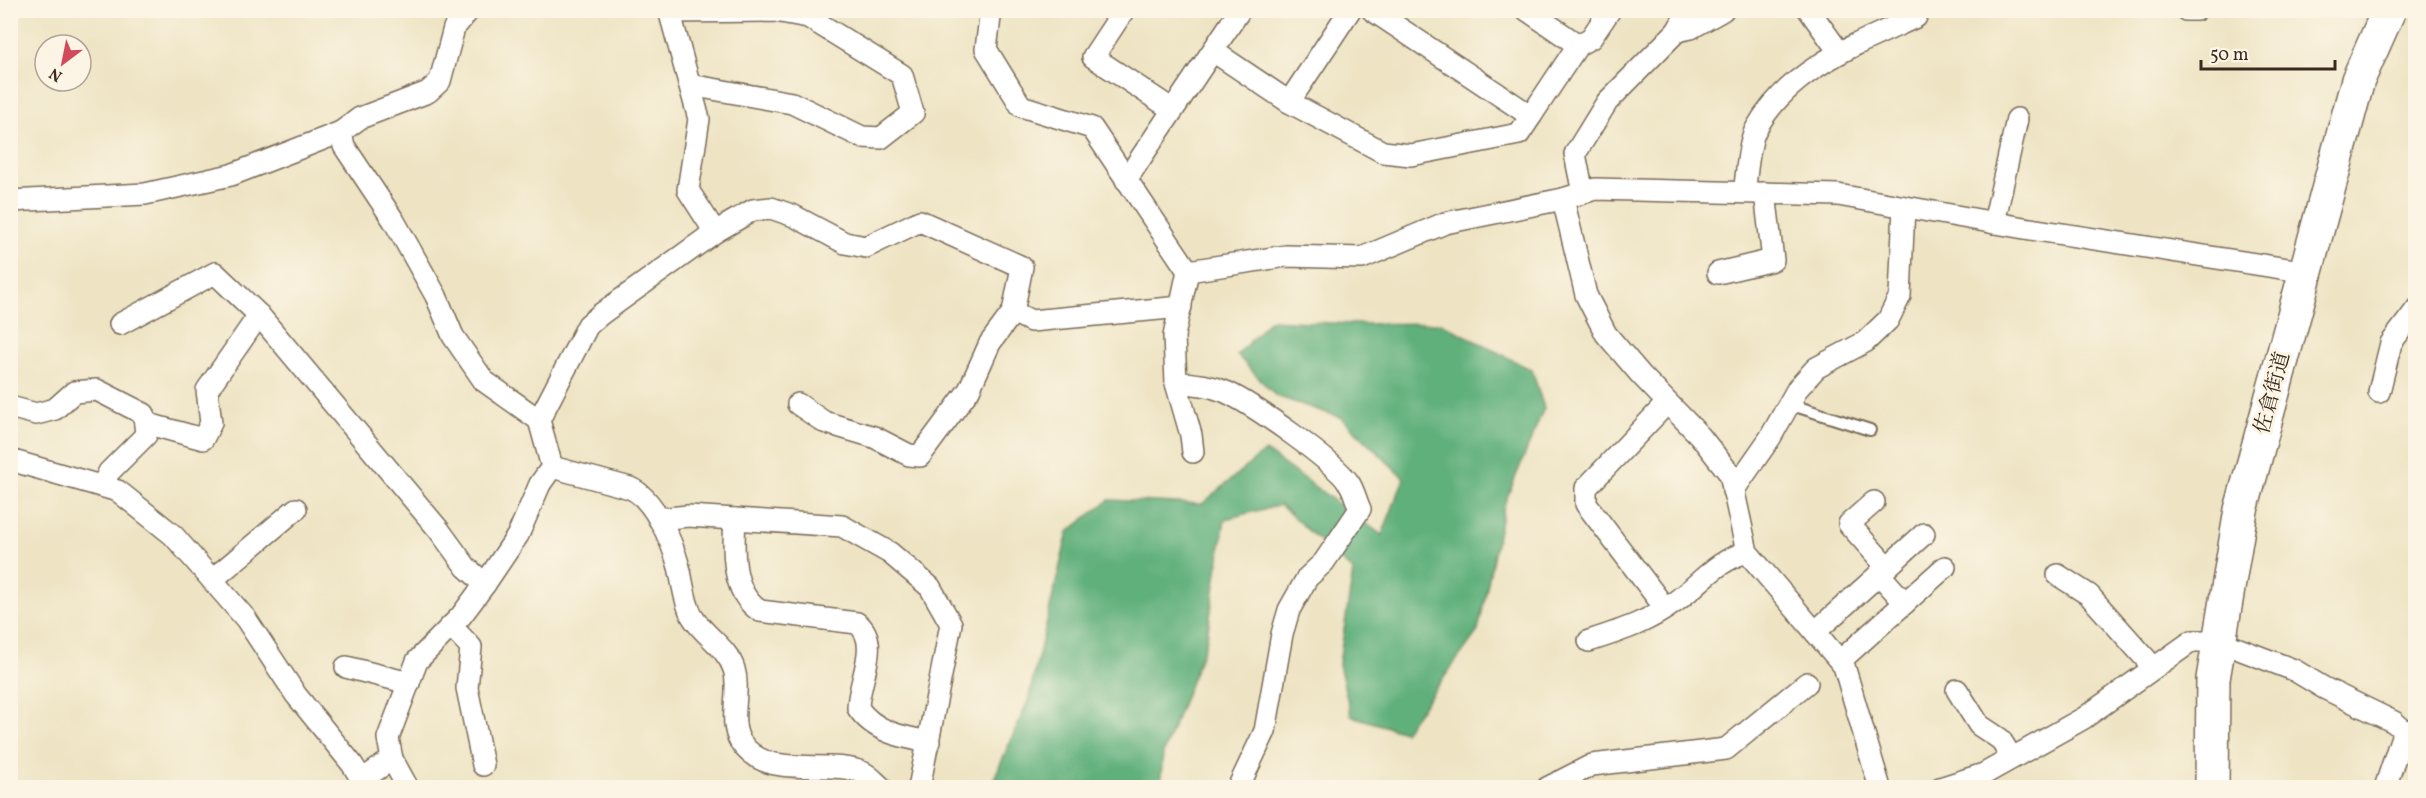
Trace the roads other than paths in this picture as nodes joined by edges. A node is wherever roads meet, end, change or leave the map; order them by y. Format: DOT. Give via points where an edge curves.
graph roads {
  1 [pos="470,10"];
  2 [pos="990,10"];
  3 [pos="1124,10"];
  4 [pos="1240,10"];
  5 [pos="1350,10"];
  6 [pos="1372,10"];
  7 [pos="1527,10"];
  8 [pos="1610,10"];
  9 [pos="1689,10"];
  10 [pos="1723,10"];
  11 [pos="1809,10"];
  12 [pos="2186,10"];
  13 [pos="2196,10"];
  14 [pos="2389,10"];
  15 [pos="670,11"];
  16 [pos="1916,17"];
  17 [pos="1677,31"];
  18 [pos="1578,45"];
  19 [pos="1213,51"];
  20 [pos="1839,52"];
  21 [pos="690,85"];
  22 [pos="1289,102"];
  23 [pos="1173,110"];
  24 [pos="1531,116"];
  25 [pos="2017,119"];
  26 [pos="341,132"];
  27 [pos="1126,180"];
  28 [pos="1744,192"];
  29 [pos="1765,193"];
  30 [pos="1573,196"];
  31 [pos="10,201"];
  32 [pos="1904,207"];
  33 [pos="1994,223"];
  34 [pos="715,232"];
  35 [pos="1188,272"];
  36 [pos="2307,272"];
  37 [pos="1718,273"];
  38 [pos="1181,307"];
  39 [pos="2415,310"];
  40 [pos="1014,312"];
  41 [pos="259,315"];
  42 [pos="120,324"];
  43 [pos="1176,383"];
  44 [pos="2379,392"];
  45 [pos="1668,402"];
  46 [pos="798,404"];
  47 [pos="1789,404"];
  48 [pos="10,407"];
  49 [pos="539,420"];
  50 [pos="145,423"];
  51 [pos="1870,430"];
  52 [pos="1193,452"];
  53 [pos="10,460"];
  54 [pos="552,467"];
  55 [pos="102,486"];
  56 [pos="1733,491"];
  57 [pos="1874,502"];
  58 [pos="297,509"];
  59 [pos="658,519"];
  60 [pos="735,519"];
  61 [pos="1924,534"];
  62 [pos="1747,552"];
  63 [pos="1945,567"];
  64 [pos="1883,570"];
  65 [pos="2058,575"];
  66 [pos="212,580"];
  67 [pos="484,584"];
  68 [pos="1905,603"];
  69 [pos="1665,608"];
  70 [pos="451,626"];
  71 [pos="1815,632"];
  72 [pos="1589,641"];
  73 [pos="2218,641"];
  74 [pos="1840,661"];
  75 [pos="346,667"];
  76 [pos="2154,668"];
  77 [pos="409,683"];
  78 [pos="1807,683"];
  79 [pos="1957,690"];
  80 [pos="2410,736"];
  81 [pos="929,742"];
  82 [pos="2012,758"];
  83 [pos="392,759"];
  84 [pos="483,765"];
  85 [pos="364,784"];
  86 [pos="1951,785"];
  87 [pos="408,788"];
  88 [pos="882,788"];
  89 [pos="920,788"];
  90 [pos="1238,788"];
  91 [pos="1547,788"];
  92 [pos="1880,788"];
  93 [pos="2212,788"];
  94 [pos="2385,788"];
  1 -- 26 [label="street" via="454,28 440,81 428,92 360,118"];
  2 -- 27 [label="street" via="986,49 1021,106 1092,128"];
  3 -- 23 [label="street" via="1093,57"];
  4 -- 19 [label="street"];
  5 -- 22 [label="street"];
  6 -- 24 [label="street"];
  7 -- 18 [label="street"];
  8 -- 18 [label="street" via="1591,38"];
  9 -- 17 [label="street"];
  10 -- 17 [label="street" via="1691,28"];
  11 -- 20 [label="street"];
  12 -- 13 [label="street"];
  14 -- 36 [label="main road, 佐倉街道" via="2358,80"];
  15 -- 21 [label="street"];
  15 -- 21 [label="street" via="775,11 808,17 902,75 913,113 881,138 862,137 792,103"];
  16 -- 20 [label="street"];
  17 -- 30 [label="street" via="1607,102 1575,154"];
  18 -- 24 [label="street"];
  19 -- 22 [label="street"];
  19 -- 23 [label="street"];
  20 -- 28 [label="street" via="1788,87 1755,130"];
  21 -- 34 [label="street" via="699,119 688,190"];
  22 -- 24 [label="street" via="1383,152 1411,155 1519,134"];
  23 -- 27 [label="street"];
  25 -- 33 [label="street"];
  26 -- 31 [label="street" via="231,175 145,194"];
  26 -- 49 [label="street" via="344,146 394,221 436,296 453,336 484,381"];
  27 -- 35 [label="street"];
  28 -- 29 [label="street"];
  28 -- 30 [label="street" via="1595,189"];
  29 -- 32 [label="street" via="1838,195"];
  29 -- 37 [label="street" via="1773,260"];
  30 -- 35 [label="street" via="1446,223 1362,258 1286,256"];
  30 -- 45 [label="street" via="1586,295 1606,334"];
  32 -- 33 [label="street"];
  32 -- 47 [label="street" via="1900,296 1888,320 1865,342 1816,368"];
  33 -- 36 [label="street"];
  34 -- 40 [label="street" via="753,210 771,208 845,243 866,247 920,221 1022,267"];
  34 -- 49 [label="street" via="588,325"];
  35 -- 38 [label="street"];
  36 -- 73 [label="main road, 佐倉街道" via="2241,510"];
  38 -- 40 [label="street" via="1031,321"];
  38 -- 43 [label="street" via="1174,336"];
  39 -- 44 [label="street" via="2391,343"];
  40 -- 46 [label="street" via="990,344 969,390 920,456 824,422"];
  41 -- 42 [label="street" via="215,273"];
  41 -- 50 [label="street" via="207,390 211,423 203,439"];
  41 -- 67 [label="street"];
  43 -- 52 [label="street"];
  43 -- 90 [label="street" via="1199,383 1226,392 1271,420 1349,483 1360,509 1324,562 1306,578 1289,610 1265,731"];
  45 -- 56 [label="street" via="1730,474"];
  45 -- 69 [label="street" via="1586,488 1586,504"];
  47 -- 51 [label="lane"];
  47 -- 56 [label="street"];
  48 -- 50 [label="street" via="36,414 55,409 74,392 97,390 144,414"];
  49 -- 54 [label="street"];
  50 -- 55 [label="street" via="146,435 109,472"];
  53 -- 55 [label="street"];
  54 -- 59 [label="street" via="641,492"];
  54 -- 67 [label="street" via="540,484 518,535"];
  55 -- 66 [label="street" via="118,491 173,535"];
  56 -- 62 [label="street"];
  57 -- 64 [label="street" via="1849,524"];
  58 -- 66 [label="street"];
  59 -- 60 [label="street"];
  59 -- 88 [label="street" via="678,564 689,610 696,623 729,657 735,671 735,732 742,744 752,756 773,763 851,770 865,774"];
  60 -- 81 [label="street" via="732,554 750,604 760,611 857,623 867,631 869,642 858,708 865,718 895,736"];
  60 -- 81 [label="street" via="842,526 890,553 930,587 951,624"];
  61 -- 64 [label="street"];
  62 -- 69 [label="street" via="1728,557"];
  62 -- 71 [label="street"];
  63 -- 68 [label="street"];
  64 -- 68 [label="street"];
  64 -- 71 [label="street"];
  65 -- 76 [label="street" via="2089,595"];
  66 -- 85 [label="street" via="246,619 296,695"];
  67 -- 70 [label="street"];
  68 -- 74 [label="street"];
  69 -- 72 [label="street" via="1641,623"];
  70 -- 77 [label="street" via="417,661"];
  70 -- 84 [label="street" via="471,647 468,688"];
  71 -- 74 [label="street"];
  73 -- 76 [label="street" via="2192,641"];
  73 -- 80 [label="street" via="2294,670 2394,722"];
  73 -- 93 [label="main road, 佐倉街道" via="2213,679"];
  74 -- 92 [label="street"];
  75 -- 77 [label="street"];
  76 -- 82 [label="street" via="2084,718"];
  77 -- 83 [label="street" via="388,738"];
  78 -- 91 [label="street" via="1726,749 1592,765"];
  79 -- 82 [label="street" via="1979,725 2000,739"];
  80 -- 94 [label="street"];
  81 -- 89 [label="street"];
  82 -- 86 [label="street" via="1984,774"];
  83 -- 85 [label="street"];
  83 -- 87 [label="street"];
}
